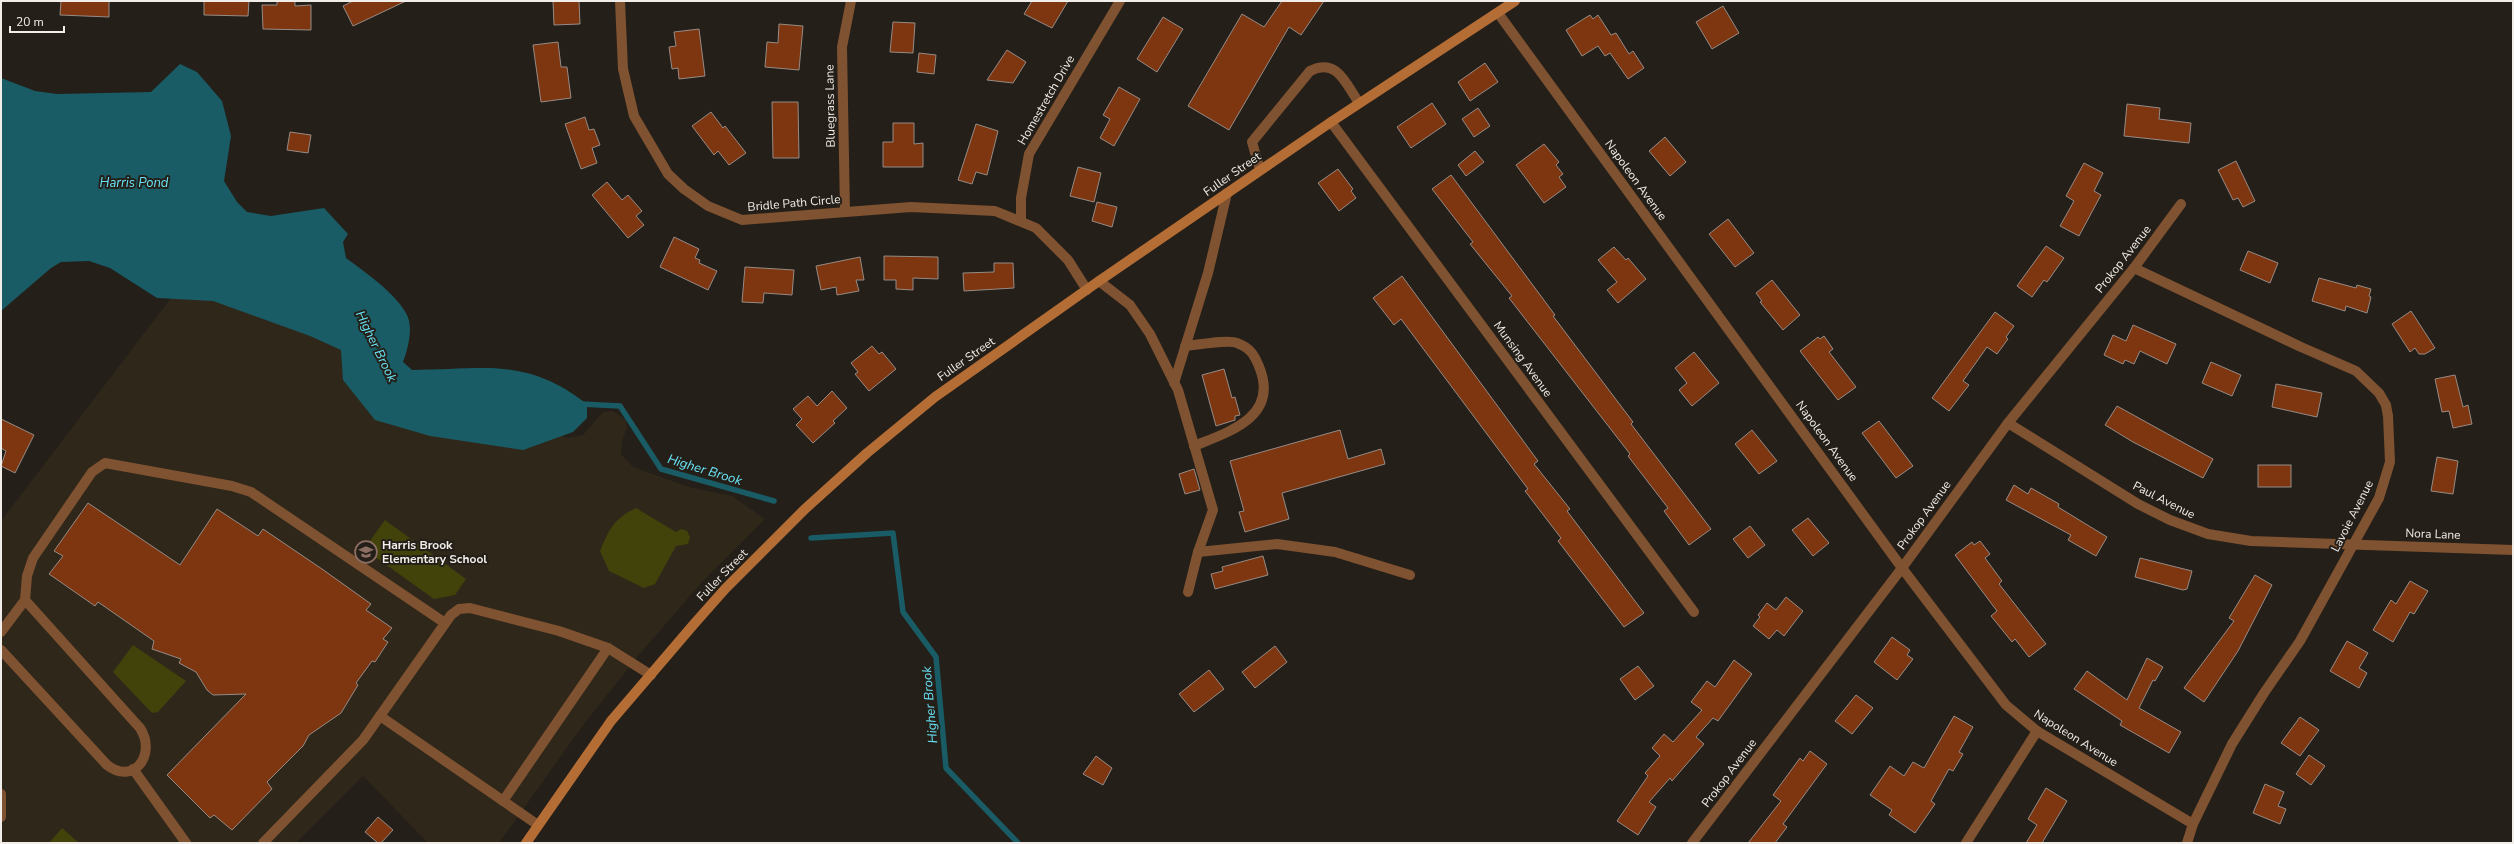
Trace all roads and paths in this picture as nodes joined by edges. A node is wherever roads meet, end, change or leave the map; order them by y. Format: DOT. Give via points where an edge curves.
graph roads {
  1 [pos="620,1"];
  2 [pos="851,1"];
  3 [pos="1120,1"];
  4 [pos="1515,1"];
  5 [pos="1498,13"];
  6 [pos="1359,103"];
  7 [pos="1331,122"];
  8 [pos="1260,170"];
  9 [pos="1227,193"];
  10 [pos="2181,204"];
  11 [pos="845,212"];
  12 [pos="1021,220"];
  13 [pos="2134,268"];
  14 [pos="1099,281"];
  15 [pos="1087,290"];
  16 [pos="1185,346"];
  17 [pos="1174,383"];
  18 [pos="2008,423"];
  19 [pos="1194,446"];
  20 [pos="2352,544"];
  21 [pos="2513,550"];
  22 [pos="1198,552"];
  23 [pos="1902,568"];
  24 [pos="1410,575"];
  25 [pos="1188,592"];
  26 [pos="26,600"];
  27 [pos="1694,612"];
  28 [pos="446,623"];
  29 [pos="1,632"];
  30 [pos="608,648"];
  31 [pos="1,650"];
  32 [pos="651,675"];
  33 [pos="380,716"];
  34 [pos="2037,731"];
  35 [pos="133,769"];
  36 [pos="1,794"];
  37 [pos="503,801"];
  38 [pos="1,817"];
  39 [pos="2192,824"];
  40 [pos="538,825"];
  41 [pos="186,843"];
  42 [pos="263,843"];
  43 [pos="526,843"];
  44 [pos="1692,843"];
  45 [pos="1966,843"];
  46 [pos="2187,843"];
  1 -- 11 [label="street, Bridle Path Circle" via="623,69 634,116 661,164 684,189 708,206 742,220"];
  2 -- 11 [label="street, Bluegrass Lane" via="842,47"];
  3 -- 12 [label="street, Homestretch Drive" via="1029,154 1021,198"];
  4 -- 5 [label="street, Fuller Street"];
  5 -- 6 [label="street, Fuller Street"];
  5 -- 23 [label="street, Napoleon Avenue"];
  6 -- 7 [label="street, Fuller Street"];
  6 -- 8 [label="street" via="1332,67 1323,65 1310,71 1252,142"];
  7 -- 8 [label="street, Fuller Street"];
  7 -- 27 [label="street, Munsing Avenue"];
  8 -- 9 [label="street, Fuller Street"];
  9 -- 14 [label="street, Fuller Street"];
  9 -- 16 [label="street" via="1208,273"];
  10 -- 13 [label="street, Prokop Avenue"];
  11 -- 12 [label="street, Bridle Path Circle" via="910,207 995,211"];
  12 -- 15 [label="street, Bridle Path Circle" via="1036,228 1052,242 1068,260"];
  13 -- 18 [label="street, Prokop Avenue"];
  13 -- 20 [label="street, Lavoie Avenue" via="2301,347 2350,367 2379,393 2386,405 2388,416 2390,462 2379,498"];
  14 -- 15 [label="street, Fuller Street"];
  14 -- 17 [label="street" via="1130,305 1150,334"];
  15 -- 32 [label="street, Fuller Street" via="935,397 834,482 725,589"];
  16 -- 17 [label="street"];
  16 -- 19 [label="street" via="1236,342 1254,352 1264,380 1262,403 1251,418 1235,430"];
  17 -- 19 [label="street"];
  18 -- 20 [label="street, Paul Avenue" via="2138,504 2192,529 2251,541"];
  18 -- 23 [label="street, Prokop Avenue"];
  19 -- 22 [label="street" via="1213,510"];
  20 -- 21 [label="street, Nora Lane"];
  20 -- 39 [label="street, Lavoie Avenue" via="2300,641 2232,744"];
  22 -- 24 [label="street" via="1276,544 1336,552"];
  22 -- 25 [label="street"];
  23 -- 34 [label="street, Napoleon Avenue" via="2006,705"];
  23 -- 44 [label="street, Prokop Avenue"];
  26 -- 28 [label="street" via="27,576 32,558 92,472 105,463 113,463 232,486 250,492"];
  26 -- 29 [label="street"];
  26 -- 35 [label="street" via="144,734 147,740 146,755"];
  28 -- 30 [label="street" via="459,609 470,608 558,631"];
  28 -- 33 [label="street"];
  30 -- 32 [label="street"];
  30 -- 37 [label="street"];
  31 -- 35 [label="street" via="107,766 118,772"];
  32 -- 40 [label="street, Fuller Street" via="607,727"];
  33 -- 37 [label="street"];
  33 -- 42 [label="street" via="363,740"];
  34 -- 39 [label="street, Napoleon Avenue"];
  34 -- 45 [label="street"];
  35 -- 41 [label="street"];
  36 -- 38 [label="street"];
  37 -- 40 [label="street"];
  39 -- 46 [label="street, Lavoie Avenue"];
  40 -- 43 [label="street, Fuller Street"];
}
